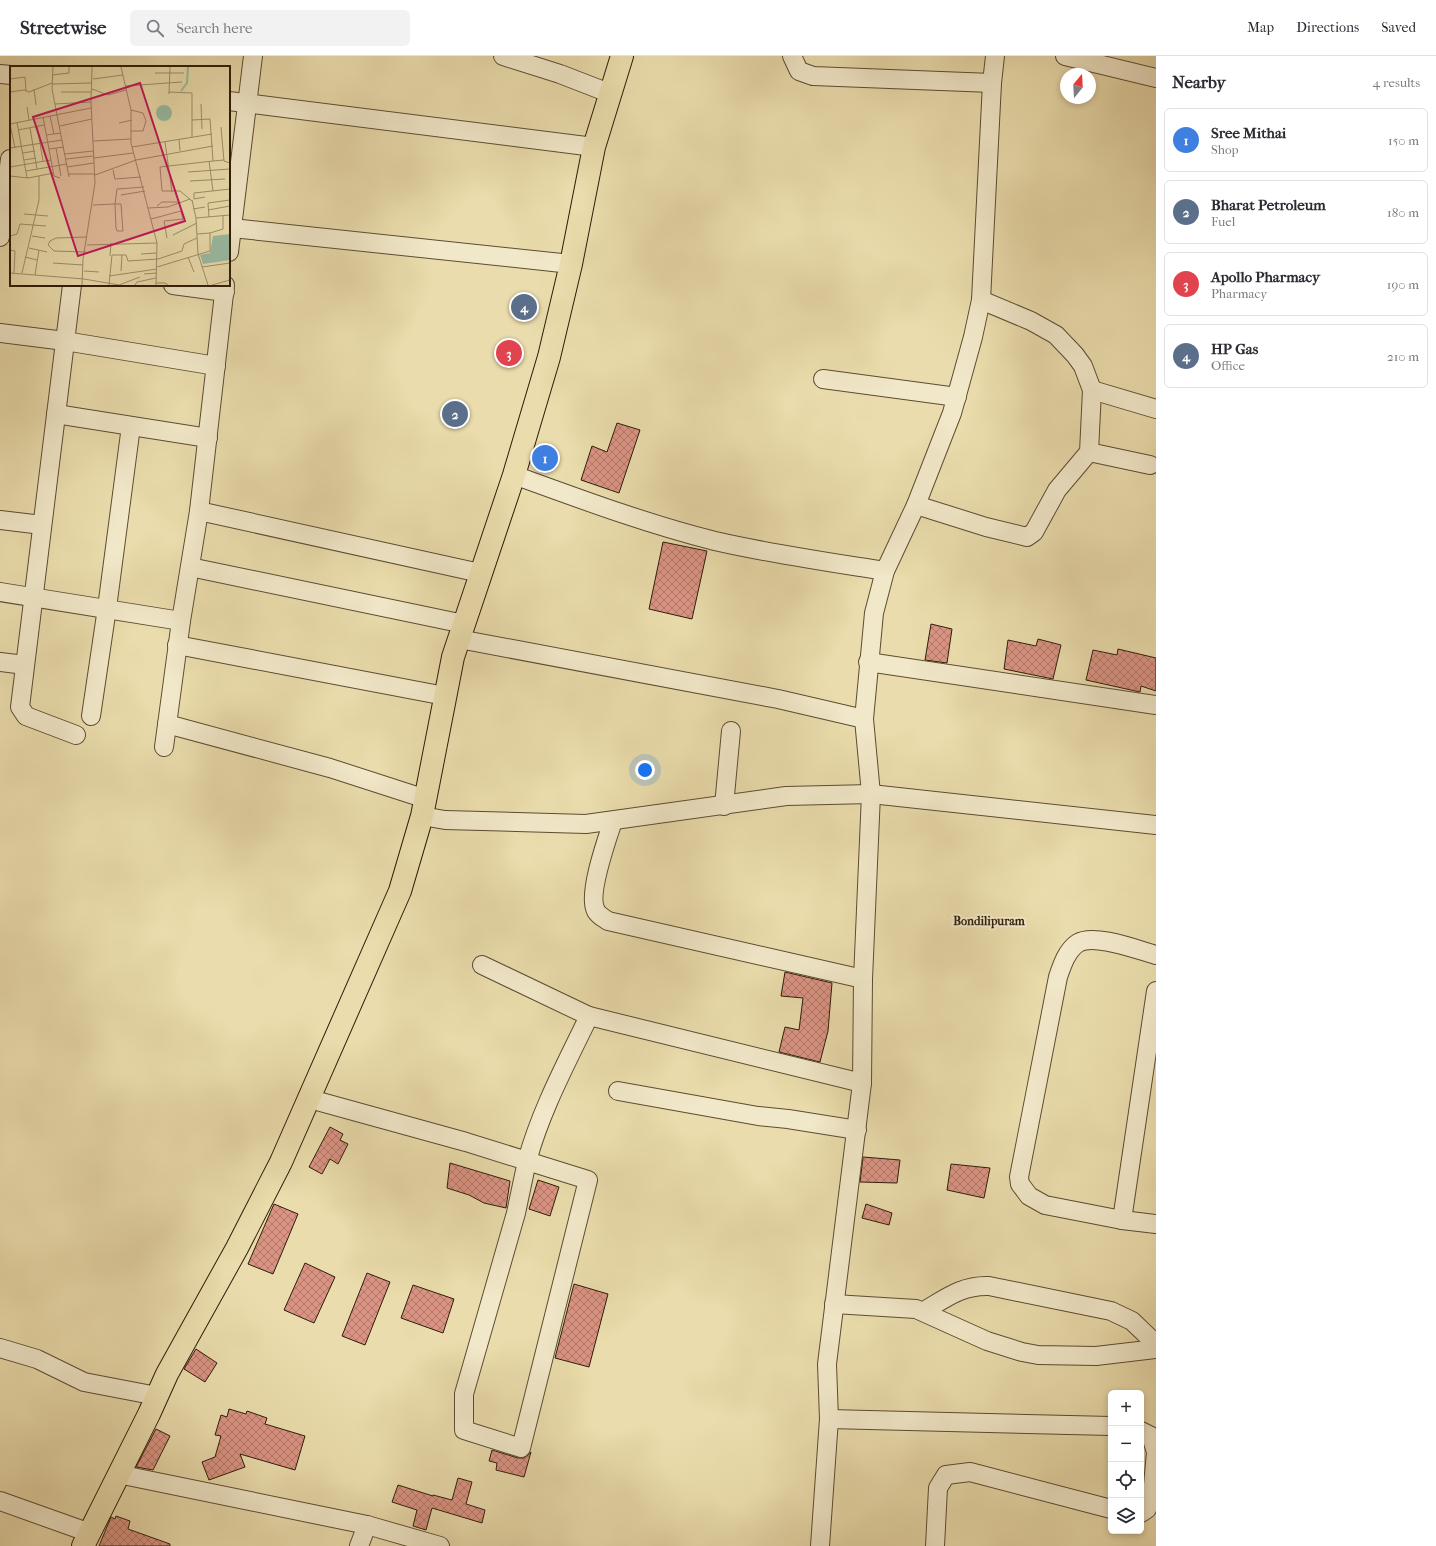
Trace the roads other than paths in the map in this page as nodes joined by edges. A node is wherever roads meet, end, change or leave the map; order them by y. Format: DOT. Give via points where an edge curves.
graph roads {
  1 [pos="253,56"];
  2 [pos="503,56"];
  3 [pos="622,56"];
  4 [pos="792,56"];
  5 [pos="995,56"];
  6 [pos="1065,56"];
  7 [pos="0,74"];
  8 [pos="10,75"];
  9 [pos="1156,78"];
  10 [pos="992,83"];
  11 [pos="610,93"];
  12 [pos="230,101"];
  13 [pos="247,103"];
  14 [pos="594,147"];
  15 [pos="7,158"];
  16 [pos="232,228"];
  17 [pos="0,237"];
  18 [pos="230,244"];
  19 [pos="571,264"];
  20 [pos="72,286"];
  21 [pos="190,286"];
  22 [pos="225,288"];
  23 [pos="981,300"];
  24 [pos="0,333"];
  25 [pos="65,341"];
  26 [pos="216,366"];
  27 [pos="823,379"];
  28 [pos="1092,390"];
  29 [pos="957,396"];
  30 [pos="1156,409"];
  31 [pos="56,414"];
  32 [pos="131,426"];
  33 [pos="208,438"];
  34 [pos="1089,452"];
  35 [pos="1150,464"];
  36 [pos="514,475"];
  37 [pos="916,505"];
  38 [pos="199,511"];
  39 [pos="0,520"];
  40 [pos="42,525"];
  41 [pos="190,567"];
  42 [pos="885,571"];
  43 [pos="480,573"];
  44 [pos="0,592"];
  45 [pos="33,596"];
  46 [pos="107,608"];
  47 [pos="181,621"];
  48 [pos="461,631"];
  49 [pos="177,645"];
  50 [pos="0,662"];
  51 [pos="868,662"];
  52 [pos="24,665"];
  53 [pos="445,696"];
  54 [pos="1156,704"];
  55 [pos="91,716"];
  56 [pos="864,719"];
  57 [pos="167,724"];
  58 [pos="731,731"];
  59 [pos="76,735"];
  60 [pos="164,747"];
  61 [pos="871,794"];
  62 [pos="724,806"];
  63 [pos="424,808"];
  64 [pos="614,821"];
  65 [pos="1156,825"];
  66 [pos="1156,955"];
  67 [pos="482,965"];
  68 [pos="863,979"];
  69 [pos="1156,991"];
  70 [pos="589,1016"];
  71 [pos="862,1083"];
  72 [pos="618,1091"];
  73 [pos="310,1099"];
  74 [pos="857,1130"];
  75 [pos="527,1161"];
  76 [pos="1122,1220"];
  77 [pos="1156,1224"];
  78 [pos="834,1304"];
  79 [pos="924,1311"];
  80 [pos="1156,1344"];
  81 [pos="0,1348"];
  82 [pos="1156,1349"];
  83 [pos="157,1396"];
  84 [pos="829,1419"];
  85 [pos="1108,1426"];
  86 [pos="1144,1432"];
  87 [pos="118,1474"];
  88 [pos="0,1501"];
  89 [pos="1108,1508"];
  90 [pos="1144,1511"];
  91 [pos="367,1525"];
  92 [pos="87,1540"];
  93 [pos="359,1546"];
  94 [pos="440,1546"];
  95 [pos="820,1546"];
  96 [pos="935,1546"];
  1 -- 13 [label="street"];
  2 -- 11 [label="street"];
  3 -- 11 [label="main road"];
  4 -- 10 [label="street" via="799,71 813,76"];
  5 -- 10 [label="street"];
  6 -- 9 [label="street"];
  7 -- 8 [label="street"];
  10 -- 23 [label="street"];
  11 -- 14 [label="main road"];
  12 -- 13 [label="street"];
  13 -- 14 [label="street"];
  13 -- 16 [label="street"];
  14 -- 19 [label="main road"];
  15 -- 17 [label="street"];
  16 -- 18 [label="street"];
  16 -- 19 [label="street"];
  19 -- 36 [label="main road" via="549,357"];
  20 -- 25 [label="street"];
  21 -- 22 [label="street"];
  22 -- 26 [label="street"];
  23 -- 28 [label="street" via="1031,321 1056,335 1083,366"];
  23 -- 29 [label="street"];
  24 -- 25 [label="street"];
  25 -- 26 [label="street"];
  25 -- 31 [label="street"];
  26 -- 33 [label="street"];
  27 -- 29 [label="street"];
  28 -- 30 [label="street"];
  28 -- 34 [label="street"];
  29 -- 37 [label="street"];
  31 -- 32 [label="street"];
  31 -- 40 [label="street"];
  32 -- 33 [label="street"];
  32 -- 46 [label="street"];
  33 -- 38 [label="street"];
  34 -- 35 [label="street"];
  34 -- 37 [label="street" via="1058,490 1034,532 1027,537"];
  36 -- 42 [label="street" via="637,519 714,540 778,554"];
  36 -- 43 [label="main road"];
  37 -- 42 [label="street"];
  38 -- 41 [label="street"];
  38 -- 43 [label="street"];
  39 -- 40 [label="street"];
  40 -- 45 [label="street"];
  41 -- 47 [label="street"];
  41 -- 48 [label="street"];
  42 -- 51 [label="street" via="874,613"];
  43 -- 48 [label="main road"];
  44 -- 45 [label="street"];
  45 -- 46 [label="street"];
  45 -- 52 [label="street"];
  46 -- 47 [label="street"];
  46 -- 55 [label="street"];
  47 -- 49 [label="street"];
  48 -- 53 [label="main road"];
  48 -- 56 [label="street"];
  49 -- 53 [label="street"];
  49 -- 57 [label="street"];
  50 -- 52 [label="street"];
  51 -- 54 [label="street"];
  51 -- 56 [label="street"];
  52 -- 59 [label="street" via="20,697 22,712 33,720"];
  53 -- 63 [label="main road"];
  56 -- 61 [label="street"];
  57 -- 60 [label="street"];
  57 -- 63 [label="street" via="330,768"];
  58 -- 62 [label="street"];
  61 -- 62 [label="street" via="786,796"];
  61 -- 65 [label="street"];
  61 -- 68 [label="street"];
  62 -- 64 [label="street"];
  63 -- 64 [label="street" via="445,820 586,824"];
  63 -- 73 [label="main road" via="400,891"];
  64 -- 68 [label="street" via="598,872 594,902 600,916 608,921"];
  66 -- 76 [label="street" via="1099,939 1079,943 1066,957 1058,977 1019,1177 1025,1192 1045,1205"];
  67 -- 70 [label="street"];
  68 -- 71 [label="street"];
  69 -- 76 [label="street"];
  70 -- 71 [label="street"];
  70 -- 75 [label="street" via="534,1134"];
  71 -- 74 [label="street"];
  72 -- 74 [label="street" via="758,1116"];
  73 -- 75 [label="street"];
  73 -- 83 [label="main road" via="237,1248"];
  74 -- 78 [label="street"];
  75 -- 75 [label="street" via="588,1180 521,1448 464,1430 464,1394 516,1213"];
  76 -- 77 [label="street"];
  78 -- 79 [label="street" via="905,1307"];
  78 -- 84 [label="street" via="827,1364"];
  79 -- 80 [label="street" via="962,1289 977,1285 989,1286 1111,1311 1132,1321"];
  79 -- 82 [label="street" via="987,1341 1022,1352 1077,1357"];
  81 -- 83 [label="street" via="37,1359 84,1382"];
  83 -- 87 [label="main road"];
  84 -- 85 [label="street"];
  84 -- 95 [label="street"];
  86 -- 90 [label="street" via="1151,1436 1156,1452 1152,1496"];
  87 -- 91 [label="street"];
  87 -- 92 [label="main road"];
  88 -- 92 [label="street"];
  89 -- 96 [label="street" via="970,1472 946,1475 938,1488"];
  91 -- 93 [label="street"];
  91 -- 94 [label="street"];
}
